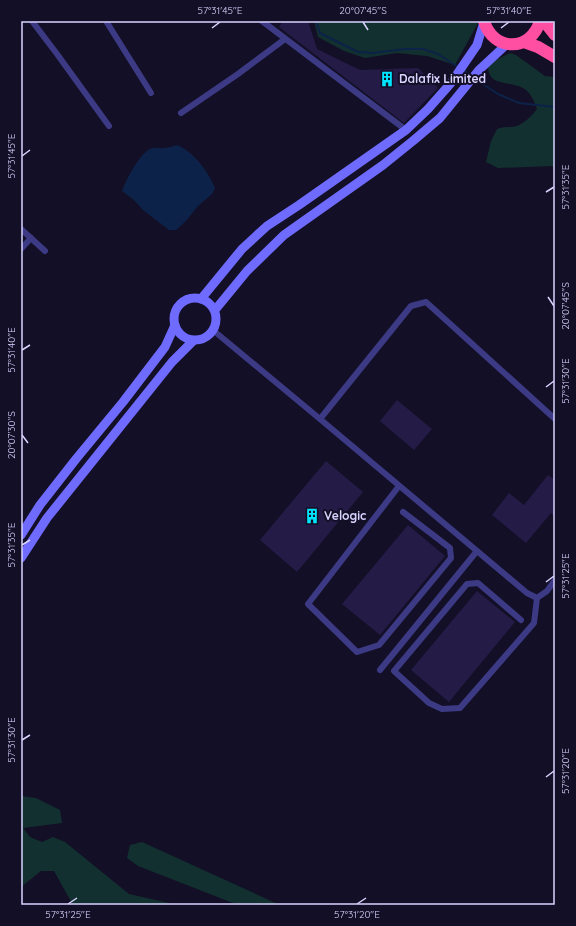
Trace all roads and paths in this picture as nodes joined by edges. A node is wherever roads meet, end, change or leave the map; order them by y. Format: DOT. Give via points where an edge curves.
graph roads {
  1 [pos="32,21"];
  2 [pos="106,21"];
  3 [pos="262,21"];
  4 [pos="484,21"];
  5 [pos="540,21"];
  6 [pos="544,21"];
  7 [pos="555,35"];
  8 [pos="285,39"];
  9 [pos="524,42"];
  10 [pos="506,44"];
  11 [pos="555,57"];
  12 [pos="151,93"];
  13 [pos="181,113"];
  14 [pos="108,126"];
  15 [pos="406,130"];
  16 [pos="21,229"];
  17 [pos="31,238"];
  18 [pos="21,248"];
  19 [pos="45,251"];
  20 [pos="201,298"];
  21 [pos="215,310"];
  22 [pos="175,325"];
  23 [pos="214,331"];
  24 [pos="193,341"];
  25 [pos="320,419"];
  26 [pos="555,419"];
  27 [pos="400,486"];
  28 [pos="403,512"];
  29 [pos="21,535"];
  30 [pos="477,551"];
  31 [pos="21,558"];
  32 [pos="555,580"];
  33 [pos="537,598"];
  34 [pos="521,620"];
  35 [pos="380,670"];
  1 -- 14 [label="street"];
  2 -- 12 [label="street"];
  3 -- 8 [label="street"];
  4 -- 10 [label="highway" via="490,35"];
  4 -- 15 [label="street" via="477,45 451,83"];
  5 -- 9 [label="highway" via="535,32"];
  6 -- 7 [label="highway"];
  8 -- 13 [label="street"];
  8 -- 15 [label="street"];
  9 -- 10 [label="highway"];
  9 -- 11 [label="highway"];
  10 -- 21 [label="street" via="479,70 440,118 388,161 284,236 247,271"];
  15 -- 20 [label="street" via="267,226 242,249"];
  16 -- 17 [label="street"];
  17 -- 18 [label="street"];
  17 -- 19 [label="street"];
  20 -- 21 [label="street"];
  20 -- 22 [label="street" via="182,302 175,312"];
  21 -- 23 [label="street" via="217,321"];
  22 -- 24 [label="street" via="182,336"];
  22 -- 29 [label="street" via="166,347 40,505"];
  23 -- 24 [label="street" via="207,338"];
  23 -- 25 [label="street"];
  24 -- 31 [label="street" via="160,377 52,512"];
  25 -- 26 [label="street" via="411,306 426,302"];
  25 -- 27 [label="street"];
  27 -- 28 [label="street" via="308,604 356,652 379,645 451,558 450,548"];
  27 -- 30 [label="street"];
  30 -- 33 [label="street" via="527,594"];
  30 -- 35 [label="street"];
  32 -- 33 [label="street" via="547,591"];
  33 -- 34 [label="street" via="534,623 460,708 442,709 429,703 394,671 467,584 478,583"];
}
